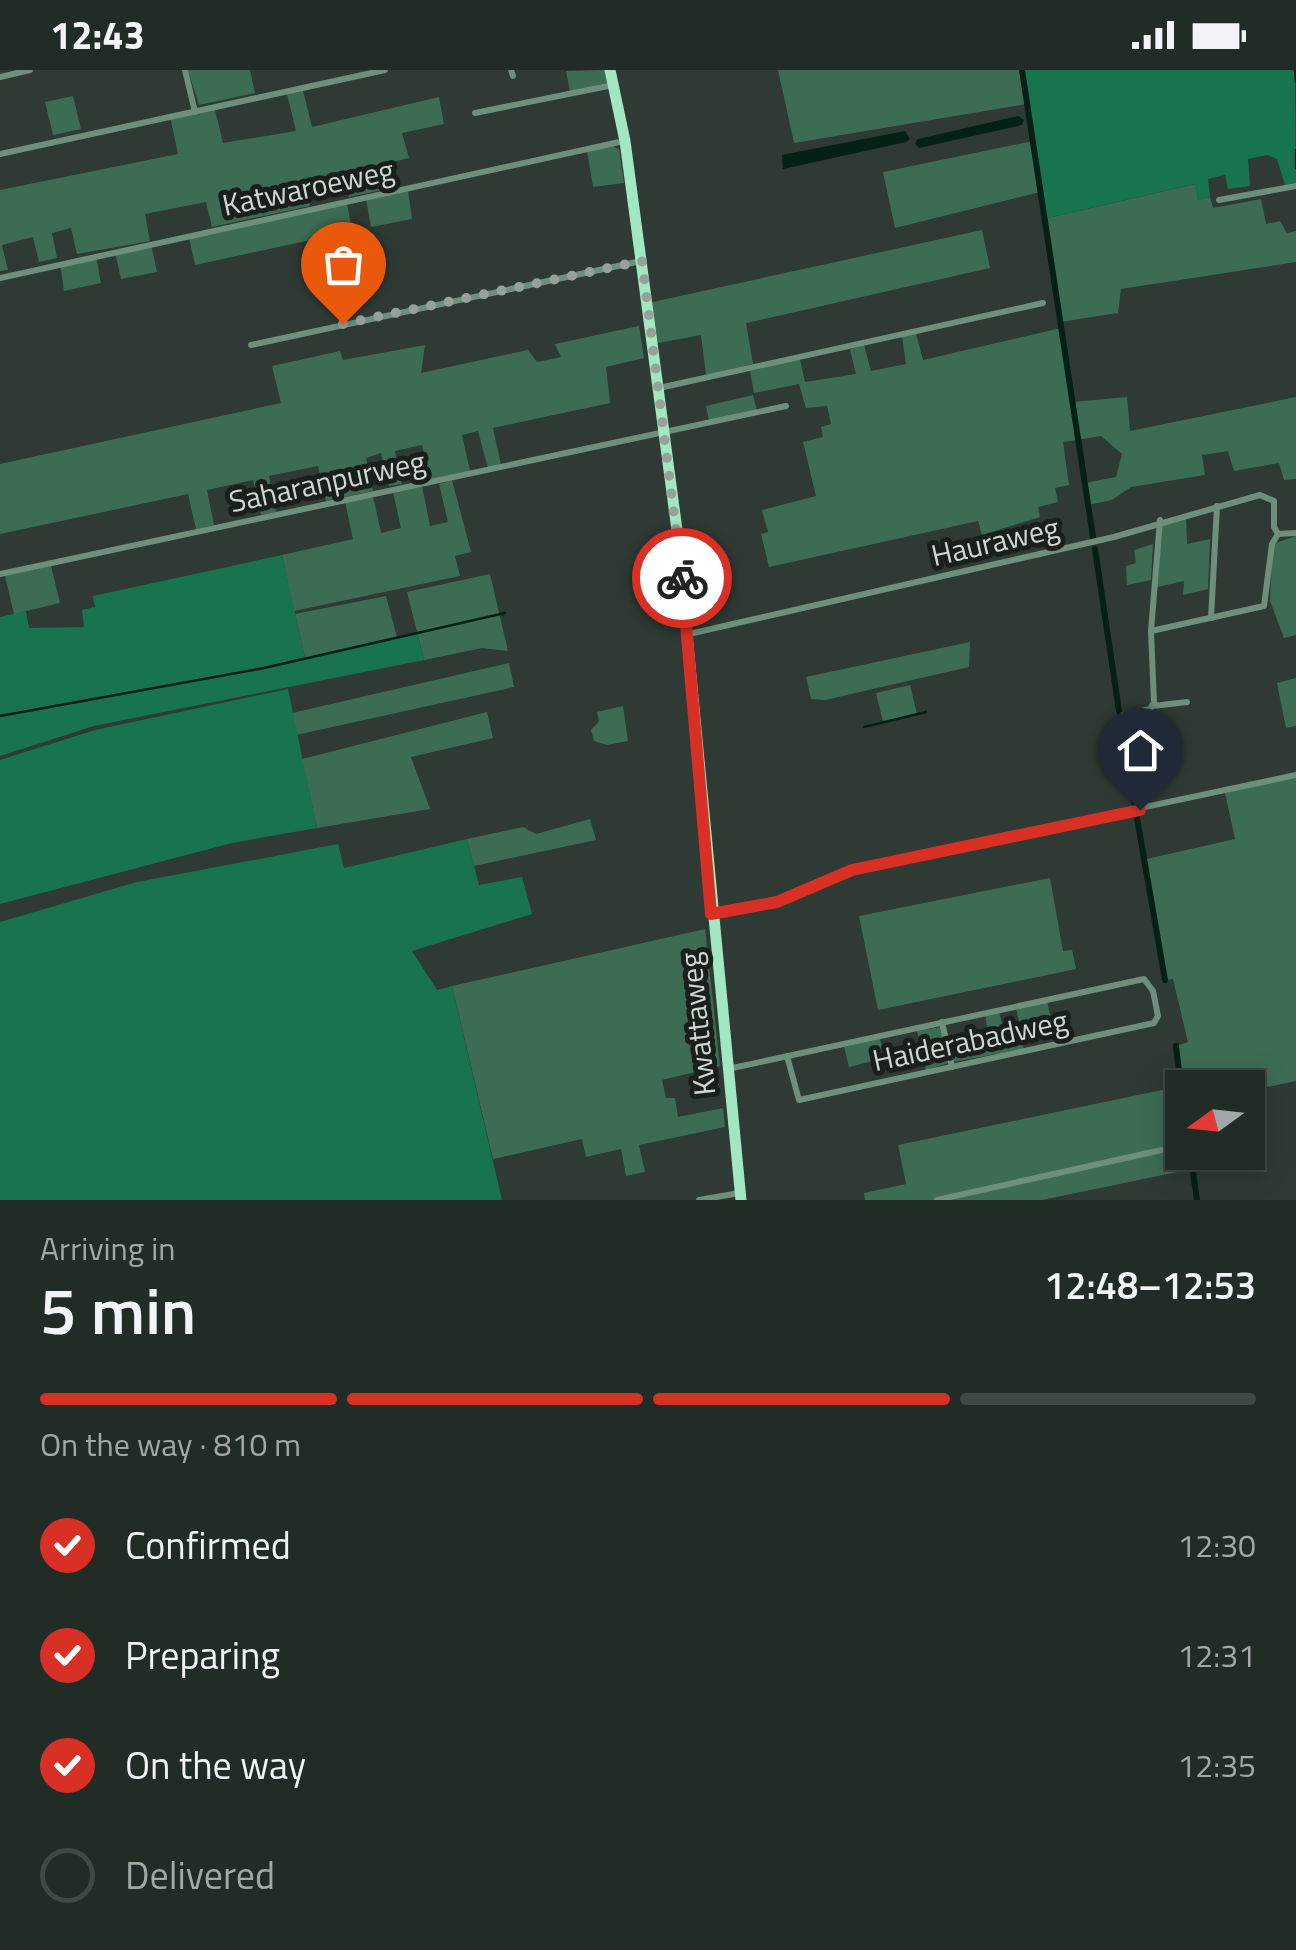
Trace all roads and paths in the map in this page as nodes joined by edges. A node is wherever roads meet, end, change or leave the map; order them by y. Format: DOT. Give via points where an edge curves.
graph roads {
  1 [pos="30,70"];
  2 [pos="184,70"];
  3 [pos="385,70"];
  4 [pos="610,70"];
  5 [pos="0,76"];
  6 [pos="613,85"];
  7 [pos="195,112"];
  8 [pos="475,113"];
  9 [pos="625,140"];
  10 [pos="0,154"];
  11 [pos="1296,186"];
  12 [pos="1220,200"];
  13 [pos="642,261"];
  14 [pos="0,278"];
  15 [pos="1044,303"];
  16 [pos="251,344"];
  17 [pos="658,388"];
  18 [pos="786,406"];
  19 [pos="664,432"];
  20 [pos="1217,506"];
  21 [pos="1160,520"];
  22 [pos="1278,534"];
  23 [pos="1296,534"];
  24 [pos="0,574"];
  25 [pos="1212,618"];
  26 [pos="1150,631"];
  27 [pos="688,634"];
  28 [pos="1186,702"];
  29 [pos="1153,706"];
  30 [pos="1123,715"];
  31 [pos="1296,775"];
  32 [pos="711,914"];
  33 [pos="942,1022"];
  34 [pos="787,1056"];
  35 [pos="952,1067"];
  36 [pos="726,1069"];
  37 [pos="1165,1149"];
  38 [pos="740,1196"];
  39 [pos="699,1200"];
  40 [pos="937,1200"];
  1 -- 5 [label="street"];
  2 -- 7 [label="street"];
  3 -- 7 [label="street"];
  4 -- 6 [label="main road, Kwattaweg"];
  6 -- 8 [label="street"];
  6 -- 9 [label="main road, Kwattaweg"];
  7 -- 10 [label="street"];
  9 -- 13 [label="main road, Kwattaweg"];
  9 -- 14 [label="street, Katwaroeweg"];
  11 -- 12 [label="street"];
  13 -- 16 [label="street"];
  13 -- 17 [label="main road, Kwattaweg"];
  15 -- 17 [label="street"];
  17 -- 19 [label="main road, Kwattaweg"];
  18 -- 19 [label="street, Saharanpurweg"];
  19 -- 24 [label="street, Saharanpurweg"];
  19 -- 27 [label="main road, Kwattaweg"];
  20 -- 21 [label="street, Hauraweg"];
  20 -- 22 [label="street, Hauraweg" via="1271,496"];
  20 -- 25 [label="street"];
  21 -- 26 [label="street"];
  21 -- 27 [label="street, Hauraweg"];
  22 -- 23 [label="street"];
  22 -- 25 [label="street" via="1264,606"];
  25 -- 26 [label="street"];
  26 -- 29 [label="street"];
  27 -- 32 [label="main road, Kwattaweg"];
  28 -- 29 [label="street"];
  29 -- 30 [label="street"];
  31 -- 32 [label="street" via="852,870 777,902"];
  32 -- 36 [label="main road, Kwattaweg"];
  33 -- 34 [label="street"];
  33 -- 35 [label="street"];
  33 -- 35 [label="street, Haiderabadweg" via="1144,980 1158,1016 1154,1024"];
  34 -- 35 [label="street, Haiderabadweg" via="799,1100"];
  34 -- 36 [label="street"];
  36 -- 38 [label="main road, Kwattaweg"];
  37 -- 40 [label="street"];
  38 -- 39 [label="street"];
}
